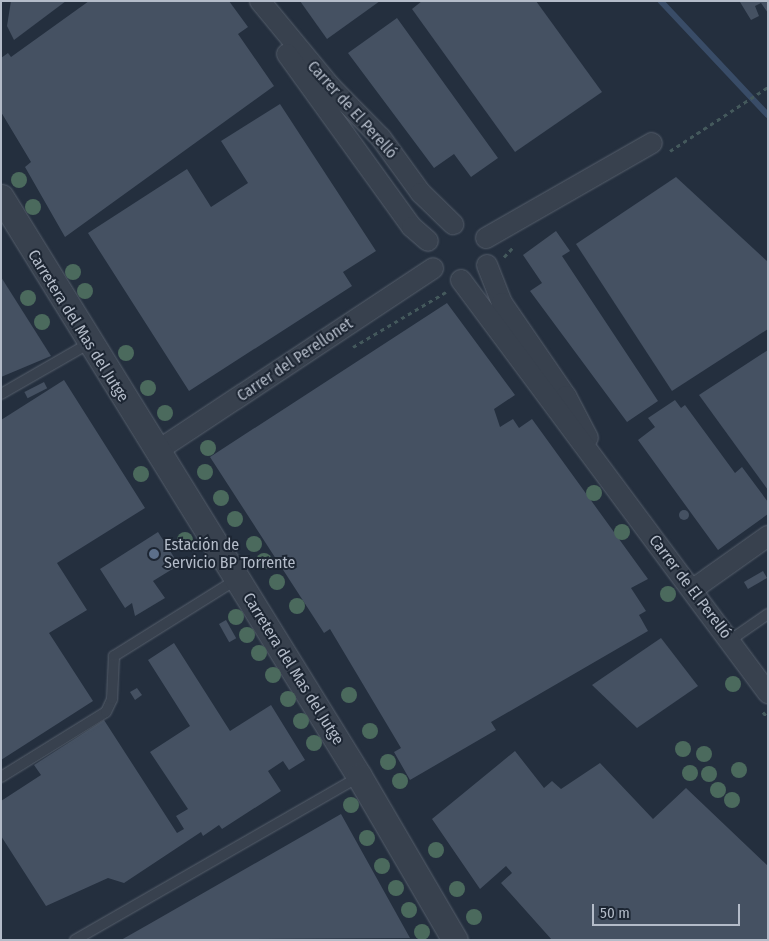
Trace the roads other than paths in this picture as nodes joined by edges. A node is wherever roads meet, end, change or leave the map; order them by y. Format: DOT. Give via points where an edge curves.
graph roads {
  1 [pos="260,1"];
  2 [pos="271,18"];
  3 [pos="660,148"];
  4 [pos="1,197"];
  5 [pos="453,224"];
  6 [pos="486,238"];
  7 [pos="428,241"];
  8 [pos="488,265"];
  9 [pos="433,268"];
  10 [pos="456,286"];
  11 [pos="88,344"];
  12 [pos="1,394"];
  13 [pos="158,451"];
  14 [pos="612,482"];
  15 [pos="768,536"];
  16 [pos="237,579"];
  17 [pos="692,590"];
  18 [pos="768,614"];
  19 [pos="729,641"];
  20 [pos="763,700"];
  21 [pos="359,776"];
  22 [pos="1,777"];
  23 [pos="75,940"];
  24 [pos="455,940"];
  1 -- 2 [label="street, Carrer de El Perelló"];
  2 -- 5 [label="street, Carrer de El Perelló" via="382,138 421,193"];
  2 -- 7 [label="street, Carrer de El Perelló" via="285,51 412,227"];
  3 -- 6 [label="street"];
  4 -- 11 [label="street, Carretera del Mas del Jutge"];
  5 -- 6 [label="street" via="464,225"];
  5 -- 7 [label="street" via="437,229"];
  6 -- 8 [label="street" via="491,253"];
  7 -- 9 [label="street" via="427,257"];
  8 -- 10 [label="street"];
  8 -- 14 [label="street, Carrer de El Perelló" via="502,303 566,396"];
  9 -- 10 [label="street"];
  9 -- 13 [label="street, Carrer del Perellonet"];
  10 -- 14 [label="street, Carrer de El Perelló"];
  11 -- 12 [label="lane"];
  11 -- 13 [label="street, Carretera del Mas del Jutge"];
  13 -- 16 [label="street, Carretera del Mas del Jutge"];
  14 -- 17 [label="street, Carrer de El Perelló"];
  15 -- 17 [label="street"];
  16 -- 21 [label="street, Carretera del Mas del Jutge"];
  16 -- 22 [label="lane" via="114,656 112,699 106,712"];
  17 -- 19 [label="street, Carrer de El Perelló"];
  18 -- 19 [label="lane"];
  19 -- 20 [label="street, Carrer de El Perelló"];
  21 -- 23 [label="lane"];
  21 -- 24 [label="street, Carretera del Mas del Jutge"];
}
